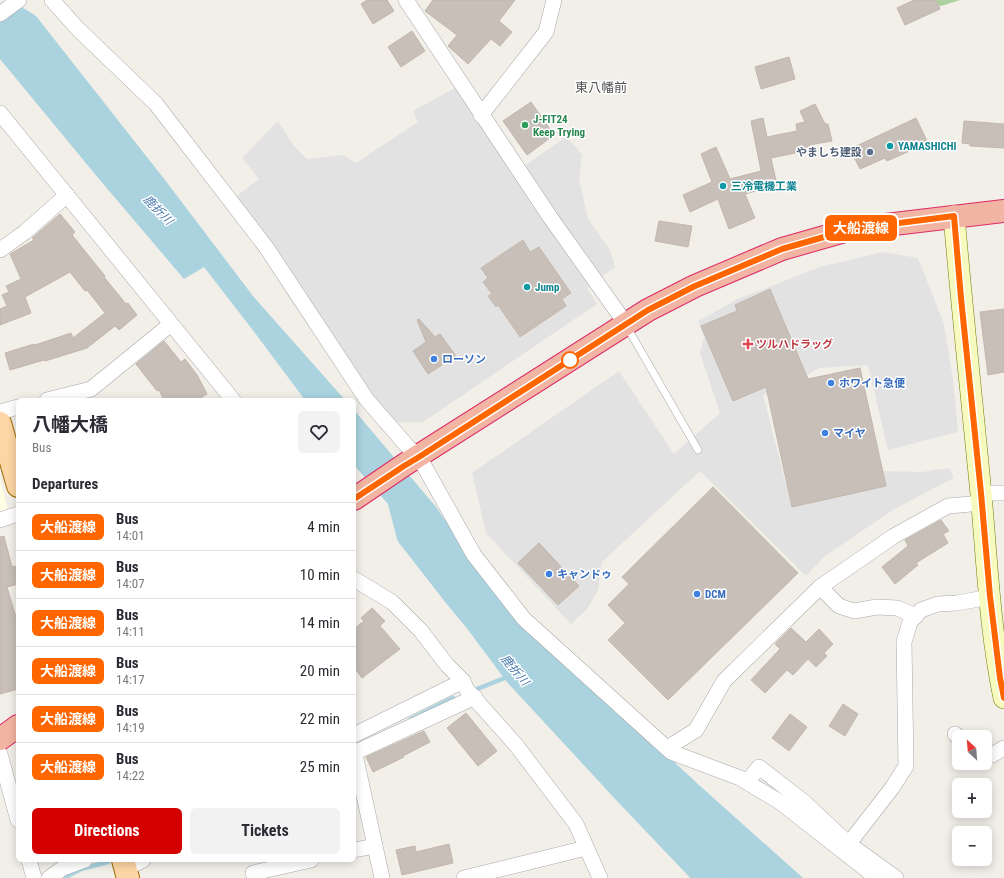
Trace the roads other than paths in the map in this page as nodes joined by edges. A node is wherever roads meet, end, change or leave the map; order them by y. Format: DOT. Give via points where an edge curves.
graph roads {
  1 [pos="19,0"];
  2 [pos="52,0"];
  3 [pos="406,0"];
  4 [pos="554,0"];
  5 [pos="0,14"];
  6 [pos="0,113"];
  7 [pos="481,115"];
  8 [pos="67,195"];
  9 [pos="1004,211"];
  10 [pos="954,216"];
  11 [pos="0,250"];
  12 [pos="171,324"];
  13 [pos="626,324"];
  14 [pos="93,394"];
  15 [pos="62,398"];
  16 [pos="231,398"];
  17 [pos="16,408"];
  18 [pos="0,412"];
  19 [pos="0,423"];
  20 [pos="698,450"];
  21 [pos="412,461"];
  22 [pos="16,479"];
  23 [pos="1004,493"];
  24 [pos="356,498"];
  25 [pos="981,498"];
  26 [pos="16,515"];
  27 [pos="0,520"];
  28 [pos="356,580"];
  29 [pos="820,587"];
  30 [pos="990,596"];
  31 [pos="916,616"];
  32 [pos="463,681"];
  33 [pos="475,698"];
  34 [pos="1004,698"];
  35 [pos="16,727"];
  36 [pos="356,734"];
  37 [pos="0,739"];
  38 [pos="667,748"];
  39 [pos="1004,748"];
  40 [pos="356,751"];
  41 [pos="0,754"];
  42 [pos="992,755"];
  43 [pos="356,761"];
  44 [pos="16,813"];
  45 [pos="375,846"];
  46 [pos="586,848"];
  47 [pos="846,848"];
  48 [pos="356,850"];
  49 [pos="30,862"];
  50 [pos="80,862"];
  51 [pos="299,862"];
  52 [pos="252,870"];
  53 [pos="34,878"];
  54 [pos="49,878"];
  55 [pos="382,878"];
  56 [pos="464,878"];
  57 [pos="600,878"];
  58 [pos="877,878"];
  59 [pos="896,878"];
  1 -- 5 [label="street"];
  2 -- 21 [label="street" via="77,28 156,104 266,247 367,400 408,447"];
  3 -- 7 [label="street"];
  4 -- 7 [label="street" via="546,32"];
  6 -- 8 [label="street"];
  7 -- 13 [label="street"];
  8 -- 11 [label="street"];
  8 -- 12 [label="street"];
  9 -- 10 [label="highway"];
  10 -- 13 [label="highway" via="852,229 782,249 695,286"];
  10 -- 25 [label="main road"];
  12 -- 14 [label="street"];
  12 -- 16 [label="street"];
  13 -- 20 [label="lane"];
  13 -- 21 [label="highway"];
  14 -- 15 [label="street"];
  17 -- 18 [label="street"];
  19 -- 22 [label="main road"];
  21 -- 24 [label="highway"];
  21 -- 38 [label="street" via="474,555 524,619"];
  23 -- 25 [label="street"];
  25 -- 29 [label="street" via="948,506 894,536"];
  25 -- 30 [label="main road"];
  26 -- 27 [label="street"];
  28 -- 32 [label="street" via="392,602 421,631"];
  29 -- 31 [label="street" via="839,606 854,611 877,607 897,608"];
  29 -- 38 [label="street" via="724,681 696,730"];
  30 -- 31 [label="street" via="938,604 921,610"];
  30 -- 34 [label="main road"];
  31 -- 47 [label="street" via="910,622 904,642 906,766"];
  32 -- 33 [label="street"];
  32 -- 36 [label="street"];
  33 -- 40 [label="street"];
  33 -- 46 [label="street" via="516,745 576,824"];
  35 -- 37 [label="highway"];
  38 -- 47 [label="street" via="671,752 740,778 780,802"];
  39 -- 42 [label="street"];
  41 -- 44 [label="street"];
  43 -- 45 [label="street"];
  45 -- 48 [label="street"];
  45 -- 55 [label="street"];
  46 -- 56 [label="street"];
  46 -- 57 [label="street"];
  47 -- 58 [label="street"];
  47 -- 59 [label="street"];
  49 -- 53 [label="street"];
  50 -- 54 [label="street" via="63,868"];
  51 -- 52 [label="street"];
}
